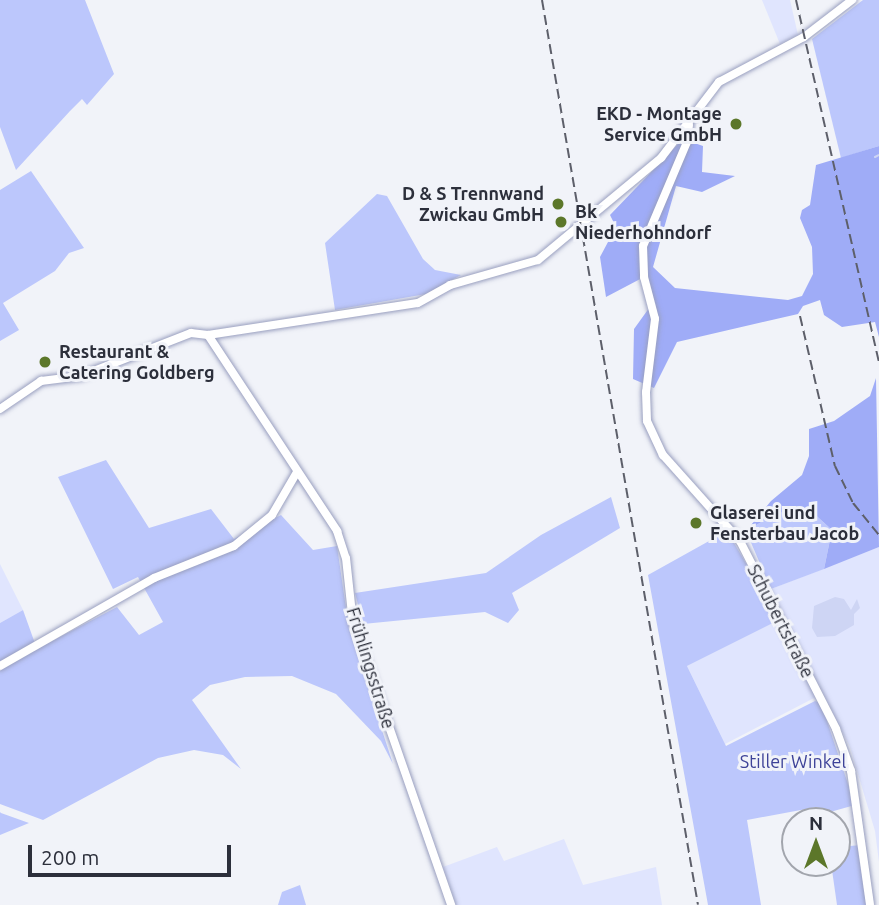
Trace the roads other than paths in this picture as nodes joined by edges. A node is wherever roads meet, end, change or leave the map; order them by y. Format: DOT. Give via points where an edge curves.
graph roads {
  1 [pos="852,0"];
  2 [pos="689,122"];
  3 [pos="208,335"];
  4 [pos="0,409"];
  5 [pos="297,472"];
  6 [pos="0,666"];
  7 [pos="451,905"];
  8 [pos="870,905"];
  1 -- 2 [label="street" via="804,37 719,82"];
  2 -- 3 [label="street" via="661,158 629,187 530,264 450,285 418,303"];
  2 -- 8 [label="street, Schubertstraße" via="687,142 643,246 655,319 646,391 648,421 663,455 740,541 836,729 851,771"];
  3 -- 4 [label="street" via="191,333 81,376 41,381"];
  3 -- 5 [label="street, Frühlingsstraße"];
  5 -- 6 [label="street" via="272,515 234,546 154,578"];
  5 -- 7 [label="street, Frühlingsstraße" via="337,531 346,558 353,623"];
}
